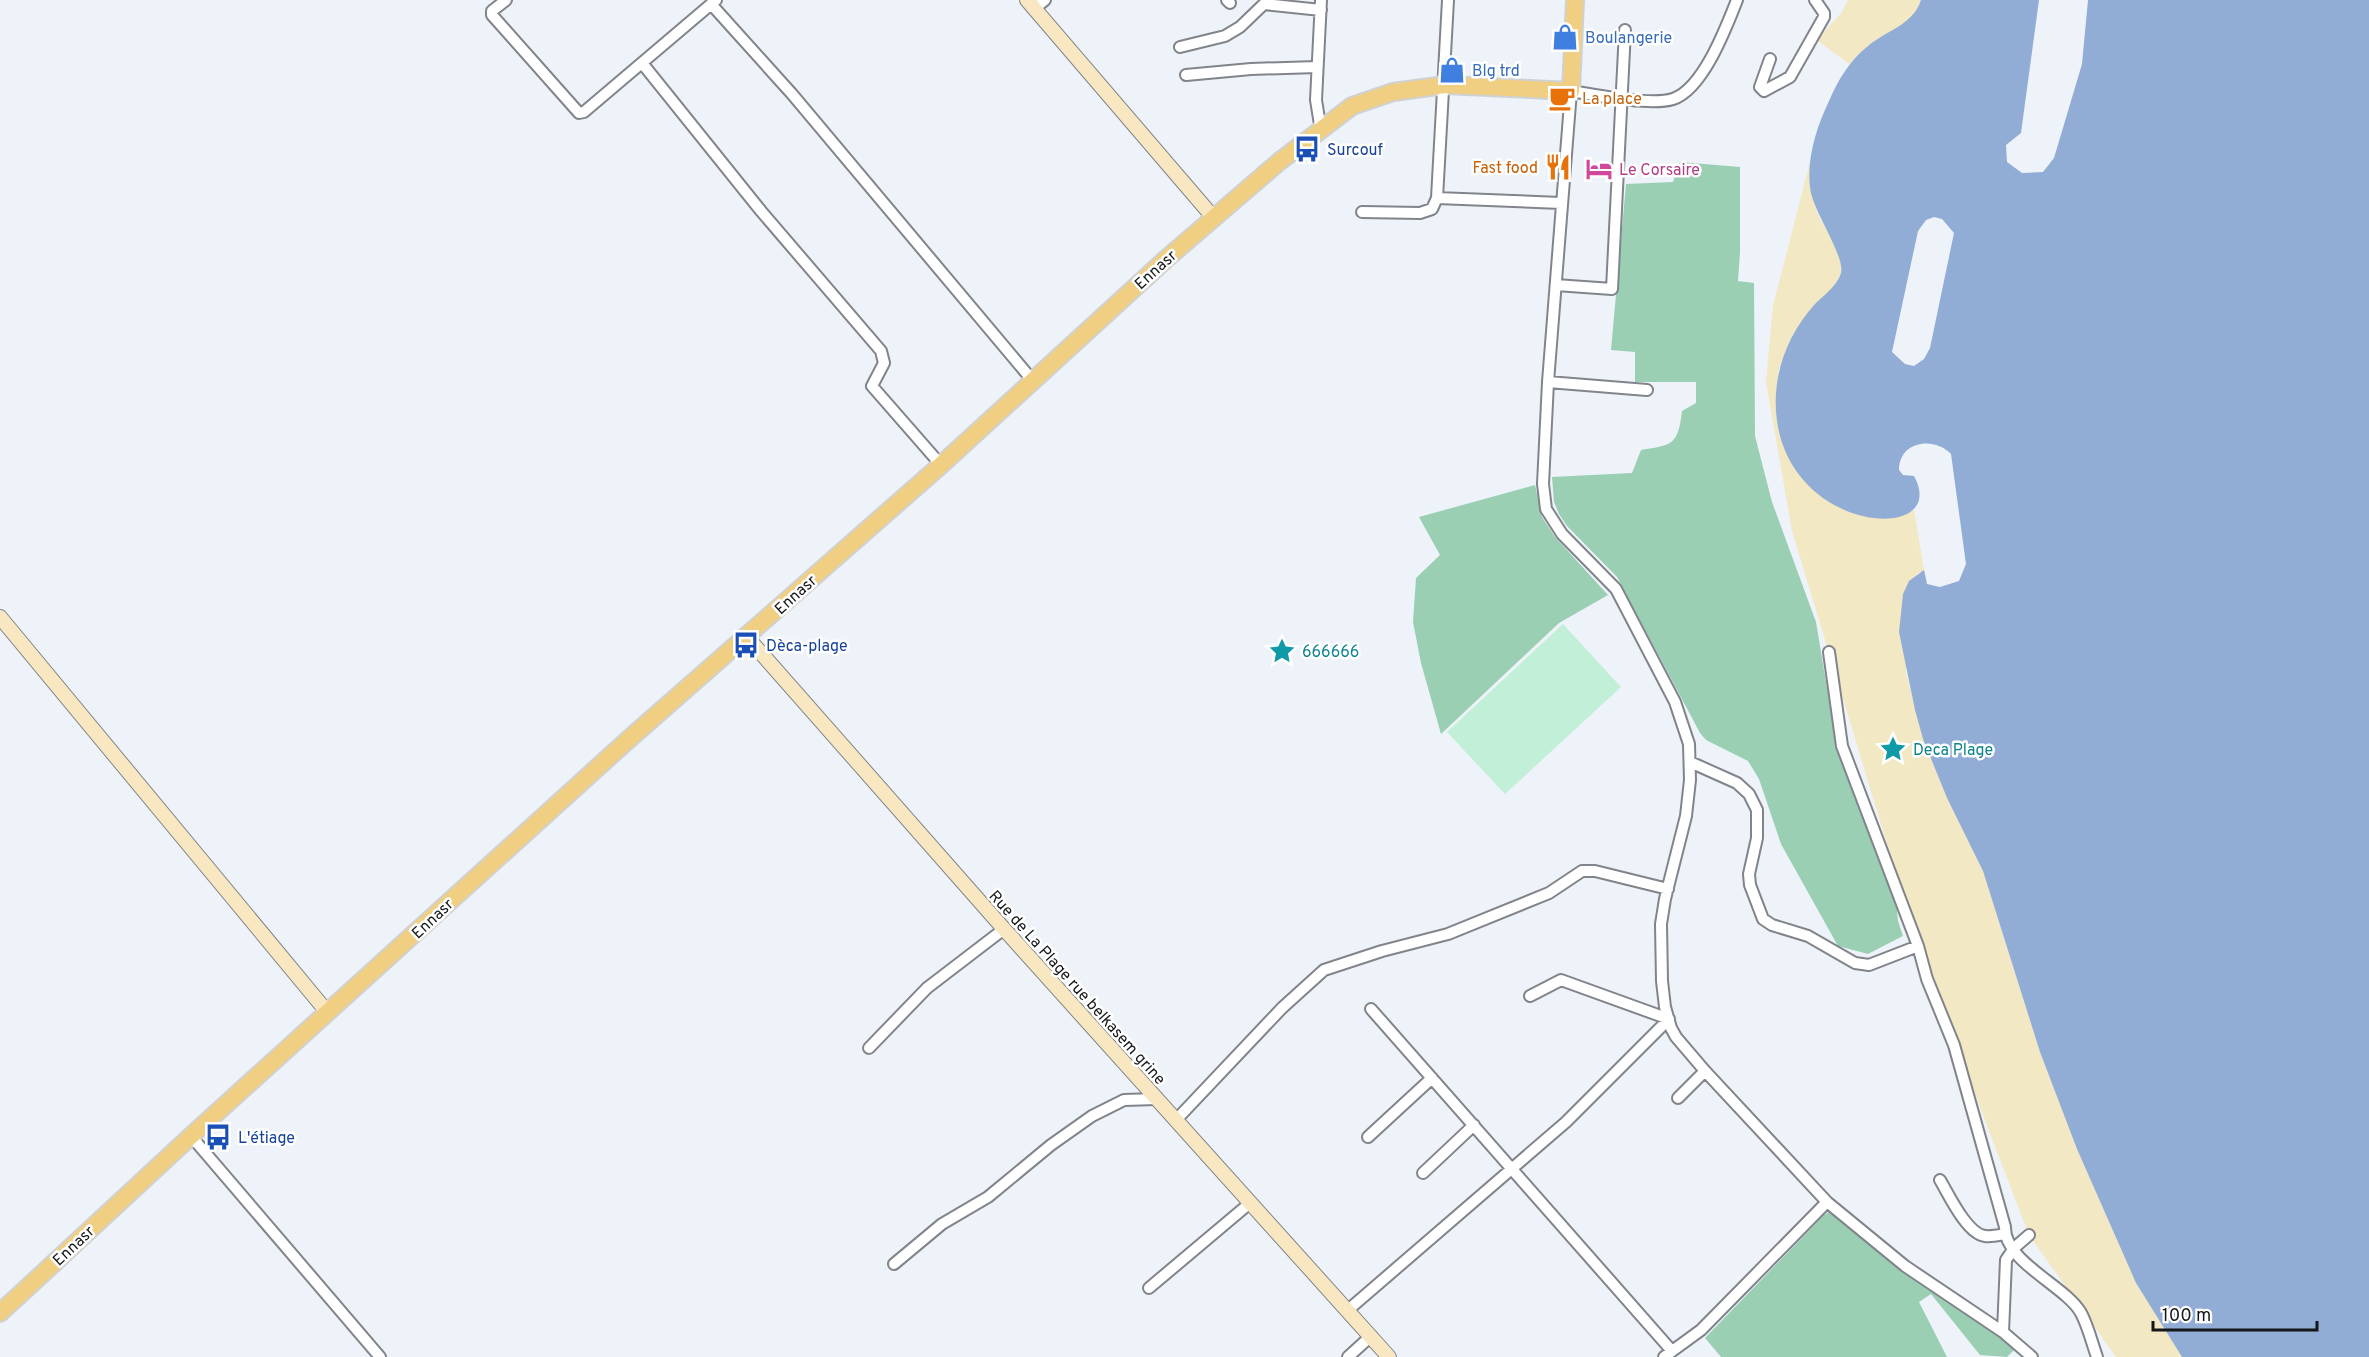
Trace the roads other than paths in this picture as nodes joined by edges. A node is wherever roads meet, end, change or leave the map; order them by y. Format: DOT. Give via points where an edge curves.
graph roads {
  1 [pos="506,0"];
  2 [pos="1448,0"];
  3 [pos="1575,0"];
  4 [pos="1737,0"];
  5 [pos="1815,0"];
  6 [pos="714,2"];
  7 [pos="1035,3"];
  8 [pos="1321,5"];
  9 [pos="1625,30"];
  10 [pos="1180,47"];
  11 [pos="1770,59"];
  12 [pos="642,63"];
  13 [pos="1317,67"];
  14 [pos="1186,75"];
  15 [pos="1444,86"];
  16 [pos="1571,91"];
  17 [pos="1622,99"];
  18 [pos="1321,131"];
  19 [pos="1437,198"];
  20 [pos="1561,203"];
  21 [pos="1362,212"];
  22 [pos="1213,217"];
  23 [pos="1556,285"];
  24 [pos="1033,381"];
  25 [pos="1548,382"];
  26 [pos="1647,390"];
  27 [pos="941,465"];
  28 [pos="0,617"];
  29 [pos="747,637"];
  30 [pos="1829,652"];
  31 [pos="1690,762"];
  32 [pos="1668,889"];
  33 [pos="1004,929"];
  34 [pos="1918,946"];
  35 [pos="1530,996"];
  36 [pos="1371,1009"];
  37 [pos="328,1013"];
  38 [pos="1670,1019"];
  39 [pos="869,1048"];
  40 [pos="1705,1071"];
  41 [pos="1432,1078"];
  42 [pos="1678,1098"];
  43 [pos="1156,1099"];
  44 [pos="1176,1120"];
  45 [pos="1474,1125"];
  46 [pos="191,1136"];
  47 [pos="1368,1137"];
  48 [pos="1513,1170"];
  49 [pos="1423,1173"];
  50 [pos="1940,1180"];
  51 [pos="1827,1202"];
  52 [pos="1250,1203"];
  53 [pos="2005,1234"];
  54 [pos="2029,1235"];
  55 [pos="2014,1248"];
  56 [pos="894,1264"];
  57 [pos="1149,1288"];
  58 [pos="1348,1310"];
  59 [pos="0,1313"];
  60 [pos="2003,1332"];
  61 [pos="1371,1336"];
  62 [pos="1668,1354"];
  63 [pos="380,1357"];
  64 [pos="1348,1357"];
  65 [pos="1389,1357"];
  66 [pos="2032,1357"];
  67 [pos="2097,1357"];
  1 -- 12 [label="street" via="492,15 579,113"];
  2 -- 15 [label="street"];
  3 -- 16 [label="main road"];
  4 -- 17 [label="street" via="1712,58 1686,91 1674,99"];
  5 -- 11 [label="street" via="1824,17 1807,48 1790,77 1764,91 1760,87"];
  6 -- 12 [label="street"];
  6 -- 24 [label="street"];
  7 -- 22 [label="street"];
  8 -- 10 [label="street" via="1264,4 1225,36"];
  8 -- 13 [label="street"];
  9 -- 17 [label="street"];
  12 -- 27 [label="street" via="881,351 884,363 872,386"];
  13 -- 14 [label="street"];
  13 -- 18 [label="street" via="1316,100"];
  15 -- 16 [label="main road, Ennasr"];
  15 -- 18 [label="main road, Ennasr" via="1393,92 1352,106"];
  15 -- 19 [label="street"];
  16 -- 17 [label="street"];
  16 -- 20 [label="street"];
  17 -- 23 [label="street" via="1611,289"];
  18 -- 22 [label="main road, Ennasr"];
  19 -- 20 [label="street"];
  19 -- 21 [label="street" via="1432,209 1420,213"];
  20 -- 23 [label="street"];
  22 -- 24 [label="main road, Ennasr"];
  23 -- 25 [label="street"];
  24 -- 27 [label="main road, Ennasr"];
  25 -- 26 [label="street"];
  25 -- 31 [label="street" via="1543,484 1546,509 1562,534 1616,589 1675,702 1689,744"];
  27 -- 29 [label="main road, Ennasr"];
  28 -- 37 [label="street"];
  29 -- 33 [label="street, Rue de La Plage rue belkasem grine"];
  29 -- 37 [label="main road, Ennasr" via="606,759"];
  30 -- 34 [label="street" via="1842,746"];
  31 -- 32 [label="street" via="1686,816"];
  31 -- 34 [label="street" via="1737,783 1749,794 1757,810 1757,838 1749,874 1763,919 1772,926 1808,936 1855,963 1869,965"];
  32 -- 38 [label="street" via="1661,924 1661,953 1665,1007"];
  32 -- 44 [label="street" via="1582,871 1549,893 1448,934 1324,970 1282,1008"];
  33 -- 39 [label="street" via="927,988"];
  33 -- 43 [label="street, Rue de La Plage rue belkasem grine"];
  34 -- 53 [label="street" via="1927,980 1954,1045"];
  35 -- 38 [label="street" via="1561,980"];
  36 -- 41 [label="street"];
  37 -- 46 [label="main road, Ennasr"];
  38 -- 40 [label="street" via="1676,1037"];
  38 -- 48 [label="street"];
  40 -- 42 [label="street"];
  40 -- 51 [label="street"];
  41 -- 45 [label="street"];
  41 -- 47 [label="street"];
  43 -- 44 [label="street, Rue de La Plage rue belkasem grine"];
  43 -- 56 [label="street" via="1124,1100 1092,1116 988,1197 942,1224"];
  44 -- 52 [label="street, Rue de La Plage rue belkasem grine"];
  45 -- 48 [label="street"];
  45 -- 49 [label="street"];
  46 -- 59 [label="main road, Ennasr"];
  46 -- 63 [label="street"];
  48 -- 58 [label="street"];
  48 -- 62 [label="street"];
  50 -- 53 [label="street" via="1975,1231 1984,1236"];
  51 -- 60 [label="street" via="1905,1266"];
  51 -- 62 [label="street" via="1701,1330"];
  52 -- 57 [label="street"];
  52 -- 58 [label="street, Rue de La Plage rue belkasem grine"];
  53 -- 55 [label="street"];
  54 -- 55 [label="street"];
  55 -- 60 [label="street" via="2006,1260"];
  55 -- 67 [label="street" via="2027,1265 2081,1312"];
  58 -- 61 [label="street, Rue de La Plage rue belkasem grine"];
  60 -- 66 [label="street"];
  61 -- 64 [label="street"];
  61 -- 65 [label="street, Rue de La Plage rue belkasem grine"];
}
